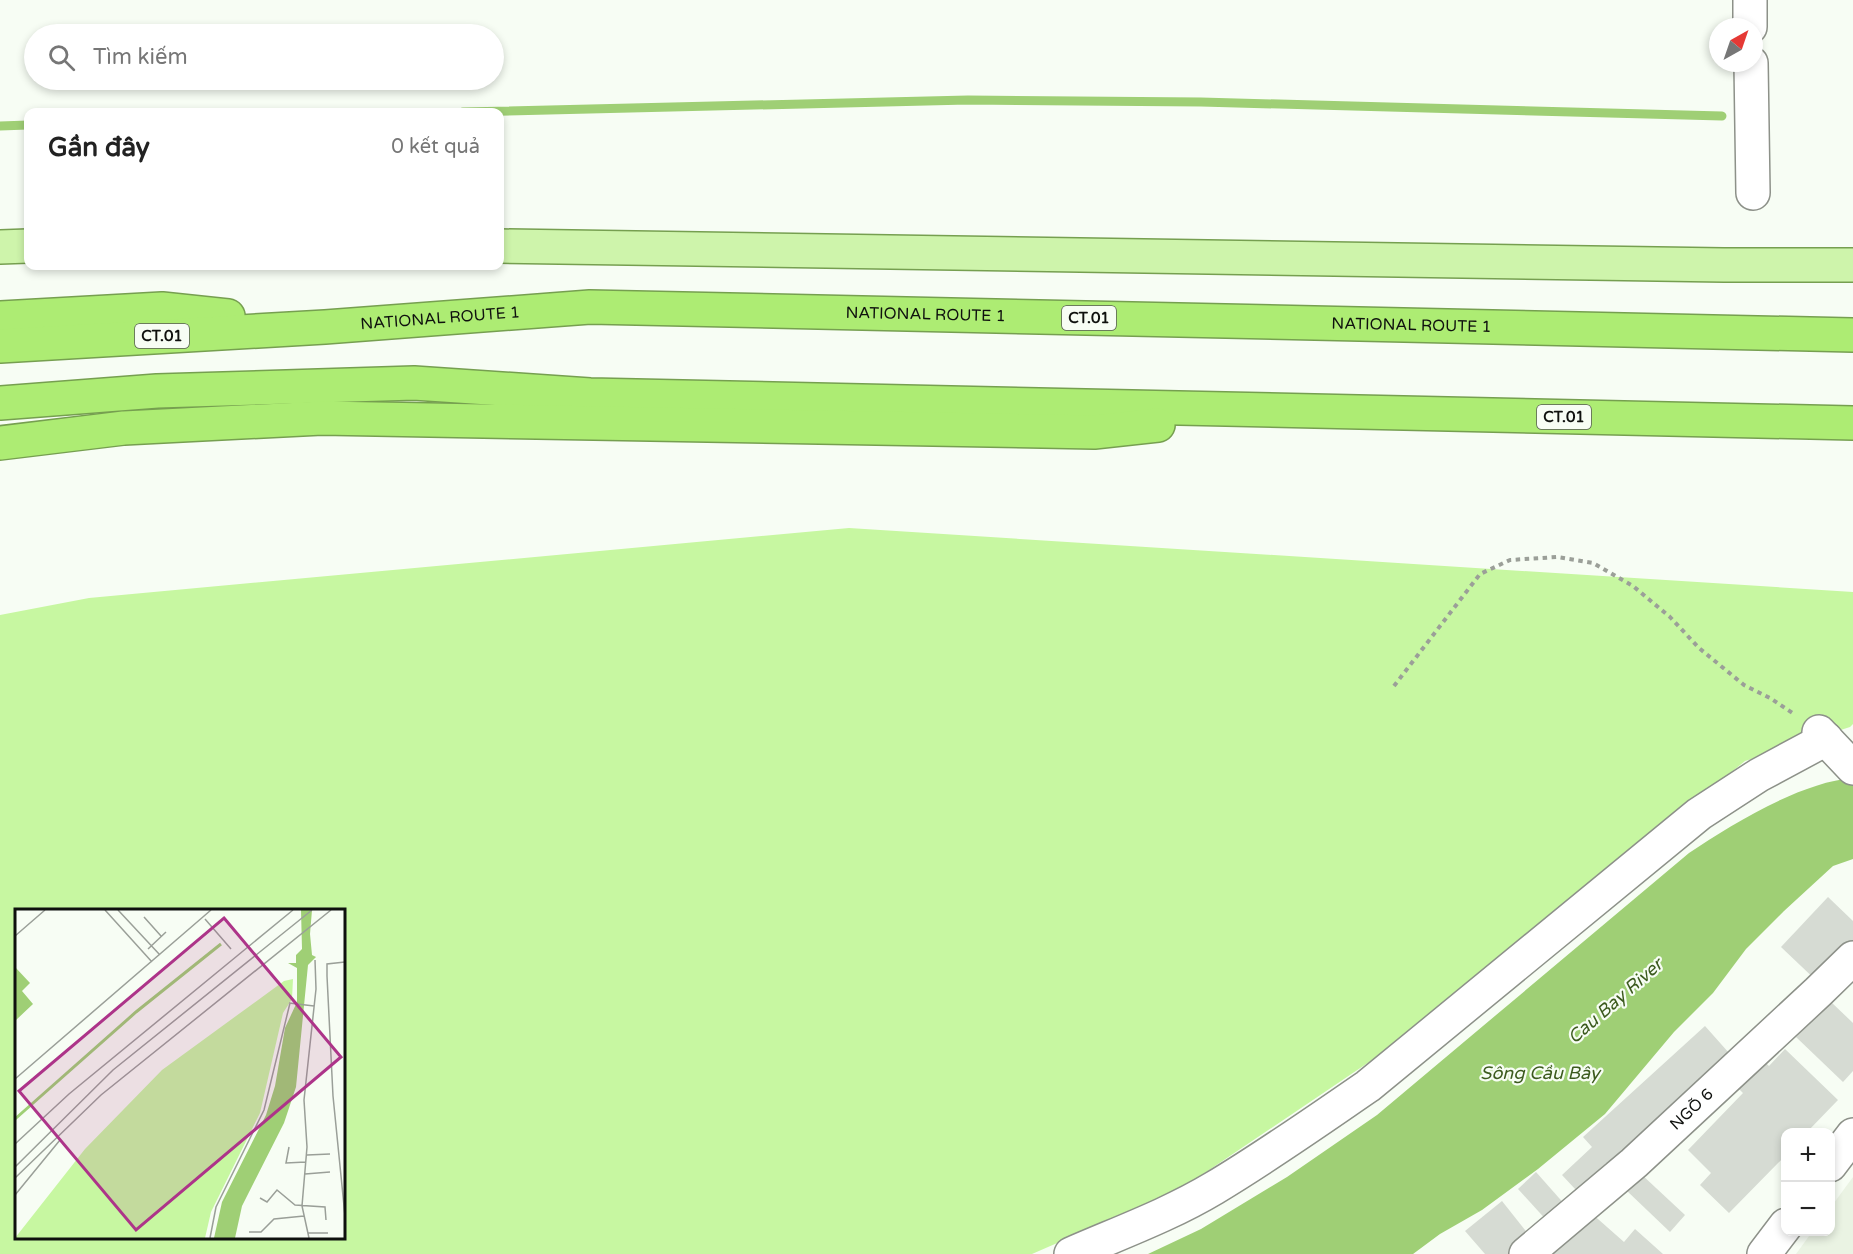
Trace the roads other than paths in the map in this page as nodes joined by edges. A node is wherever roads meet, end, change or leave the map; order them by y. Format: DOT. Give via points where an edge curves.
graph roads {
  1 [pos="1750,0"];
  2 [pos="1750,18"];
  3 [pos="1751,72"];
  4 [pos="1754,194"];
  5 [pos="24,246"];
  6 [pos="504,246"];
  7 [pos="0,247"];
  8 [pos="1853,265"];
  9 [pos="0,318"];
  10 [pos="325,327"];
  11 [pos="1853,335"];
  12 [pos="0,346"];
  13 [pos="0,403"];
  14 [pos="1275,411"];
  15 [pos="1853,423"];
  16 [pos="0,443"];
  17 [pos="1853,768"];
  18 [pos="1853,958"];
  19 [pos="1853,1135"];
  20 [pos="1835,1158"];
  21 [pos="1781,1231"];
  22 [pos="1071,1254"];
  23 [pos="1526,1254"];
  24 [pos="1764,1254"];
  1 -- 2 [label="street"];
  3 -- 4 [label="street"];
  5 -- 7 [label="main road"];
  6 -- 8 [label="main road"];
  9 -- 10 [label="highway" via="162,309"];
  10 -- 11 [label="highway, NATIONAL ROUTE 1 / CT.01" via="590,307"];
  10 -- 12 [label="highway, NATIONAL ROUTE 1 / CT.01"];
  13 -- 14 [label="highway, CT.01" via="157,391 414,382 590,395"];
  14 -- 15 [label="highway, CT.01"];
  14 -- 16 [label="highway" via="1094,432 322,418 124,428"];
  17 -- 22 [label="street" via="1822,736 1758,775 1699,814 1368,1086 1213,1188"];
  18 -- 23 [label="street, NGÕ 6" via="1634,1163"];
  19 -- 20 [label="street"];
  21 -- 24 [label="street"];
}
